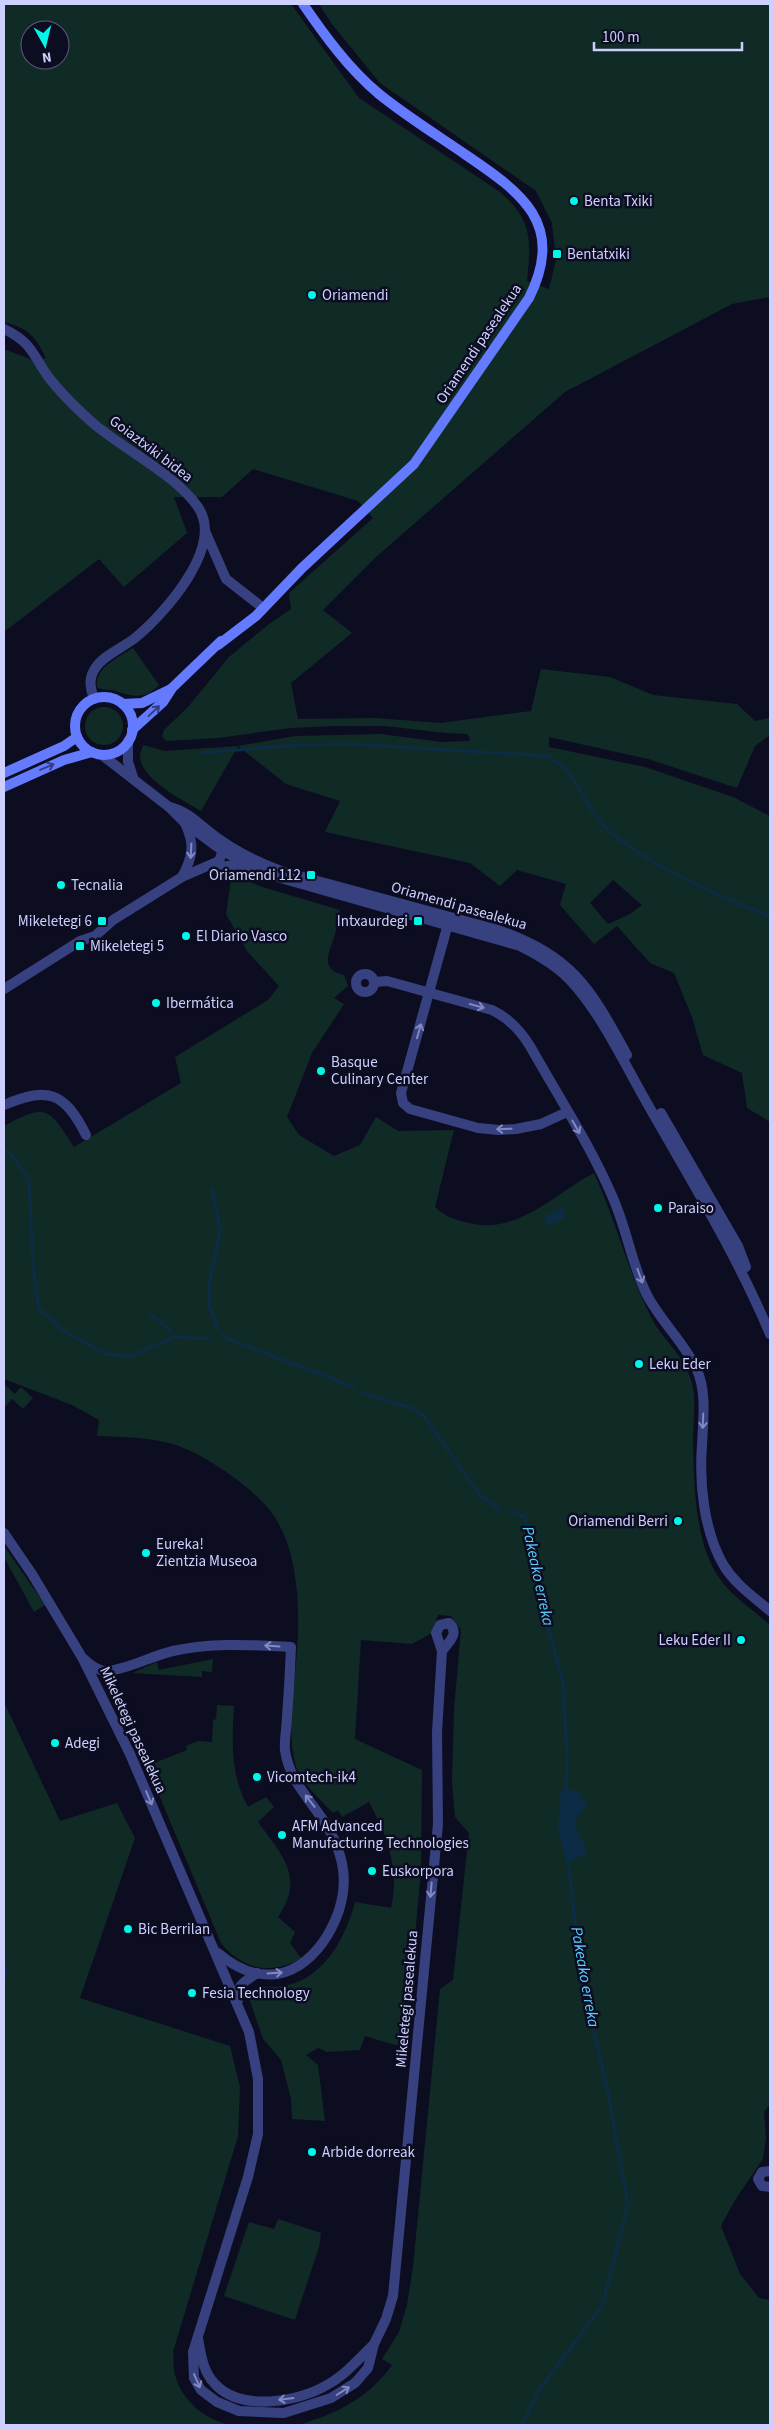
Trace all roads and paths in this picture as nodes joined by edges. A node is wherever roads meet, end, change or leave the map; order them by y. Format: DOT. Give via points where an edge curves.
graph roads {
  1 [pos="304,4"];
  2 [pos="4,329"];
  3 [pos="205,530"];
  4 [pos="302,568"];
  5 [pos="258,604"];
  6 [pos="218,645"];
  7 [pos="172,688"];
  8 [pos="94,699"];
  9 [pos="123,704"];
  10 [pos="132,730"];
  11 [pos="77,736"];
  12 [pos="128,741"];
  13 [pos="97,754"];
  14 [pos="4,773"];
  15 [pos="133,777"];
  16 [pos="4,788"];
  17 [pos="169,807"];
  18 [pos="185,824"];
  19 [pos="207,830"];
  20 [pos="219,848"];
  21 [pos="246,865"];
  22 [pos="208,867"];
  23 [pos="182,877"];
  24 [pos="427,911"];
  25 [pos="448,924"];
  26 [pos="495,929"];
  27 [pos="374,982"];
  28 [pos="4,989"];
  29 [pos="430,993"];
  30 [pos="4,1105"];
  31 [pos="567,1112"];
  32 [pos="86,1135"];
  33 [pos="749,1284"];
  34 [pos="770,1334"];
  35 [pos="4,1533"];
  36 [pos="770,1611"];
  37 [pos="442,1651"];
  38 [pos="83,1659"];
  39 [pos="215,1951"];
  40 [pos="257,1973"];
  41 [pos="241,2010"];
  42 [pos="770,2171"];
  43 [pos="770,2187"];
  44 [pos="197,2334"];
  45 [pos="374,2344"];
  1 -- 4 [label="main road, Oriamendi pasealekua" via="352,68 379,94 517,191 528,203 540,229 542,257 536,285 529,298 427,448 398,481"];
  2 -- 3 [label="street, Goiaztxiki bidea" via="31,347 72,406 181,488 199,508"];
  3 -- 5 [label="street" via="226,579"];
  3 -- 8 [label="street, Goiaztxiki bidea" via="202,550 186,583 136,637 96,666 90,679"];
  4 -- 5 [label="main road, Oriamendi pasealekua"];
  4 -- 6 [label="main road, Oriamendi pasealekua" via="256,616"];
  5 -- 6 [label="main road, Oriamendi pasealekua"];
  6 -- 7 [label="main road, Oriamendi pasealekua"];
  7 -- 9 [label="main road" via="142,704"];
  10 -- 7 [label="main road, Oriamendi pasealekua, one-way" via="164,702"];
  8 -- 9 [label="main road" via="107,697"];
  8 -- 11 [label="main road" via="78,712 75,720"];
  9 -- 10 [label="main road" via="132,719"];
  10 -- 12 [label="main road"];
  11 -- 13 [label="main road" via="85,748"];
  11 -- 14 [label="main road" via="64,746"];
  12 -- 13 [label="main road" via="117,752"];
  12 -- 15 [label="street" via="128,762"];
  13 -- 15 [label="street, Oriamendi pasealekua"];
  16 -- 13 [label="main road, one-way" via="64,760"];
  15 -- 17 [label="street, Oriamendi pasealekua"];
  17 -- 18 [label="street, Oriamendi pasealekua"];
  17 -- 19 [label="street, Oriamendi pasealekua" via="190,816"];
  18 -- 20 [label="street, Oriamendi pasealekua"];
  18 -- 23 [label="street, one-way" via="192,850 190,863"];
  19 -- 20 [label="street"];
  19 -- 24 [label="street, Oriamendi pasealekua" via="243,854 281,871"];
  20 -- 21 [label="street, Oriamendi pasealekua"];
  20 -- 22 [label="street" via="222,853 219,861"];
  21 -- 22 [label="street"];
  21 -- 25 [label="street, Oriamendi pasealekua" via="279,878"];
  22 -- 23 [label="street"];
  23 -- 28 [label="street" via="104,926 95,936 80,941"];
  24 -- 25 [label="street"];
  24 -- 26 [label="street, Oriamendi pasealekua"];
  25 -- 26 [label="street"];
  25 -- 29 [label="street"];
  25 -- 33 [label="street, Oriamendi pasealekua" via="520,946 552,964 582,994 723,1233"];
  26 -- 33 [label="street, Oriamendi pasealekua" via="548,951 591,992 738,1246"];
  27 -- 29 [label="street" via="387,981"];
  29 -- 31 [label="street, one-way" via="503,1015 523,1035"];
  31 -- 29 [label="street, one-way" via="541,1124 499,1130 470,1126 406,1106 401,1093"];
  30 -- 32 [label="street" via="30,1095 55,1097 78,1117"];
  31 -- 36 [label="street, one-way" via="613,1198 646,1293 687,1352 701,1381 704,1398 702,1482 715,1546 735,1580"];
  33 -- 34 [label="street, Oriamendi pasealekua"];
  35 -- 38 [label="street, Mikeletegi pasealekua"];
  37 -- 45 [label="street, Mikeletegi pasealekua, one-way" via="437,1732 438,1824 396,2284 386,2319"];
  38 -- 39 [label="street, Mikeletegi pasealekua, one-way" via="130,1754"];
  40 -- 38 [label="street, Mikeletegi pasealekua, one-way" via="289,1971 308,1959 321,1946 342,1902 344,1879 336,1841 293,1777 285,1749 292,1647 234,1644 196,1647 108,1671 95,1668"];
  39 -- 40 [label="street, Mikeletegi pasealekua" via="236,1966"];
  39 -- 41 [label="street, Mikeletegi pasealekua"];
  40 -- 41 [label="street" via="237,1990"];
  41 -- 44 [label="street, Mikeletegi pasealekua" via="256,2070 258,2134 248,2177"];
  42 -- 43 [label="street" via="762,2172 758,2179 762,2186"];
  45 -- 44 [label="street, Mikeletegi pasealekua, one-way" via="325,2386 291,2399 256,2401 229,2394 216,2386 203,2364"];
  44 -- 45 [label="street, Mikeletegi pasealekua, one-way" via="192,2352 193,2370 201,2390 227,2408 260,2414 284,2414 330,2398 354,2383 368,2368"];
}
